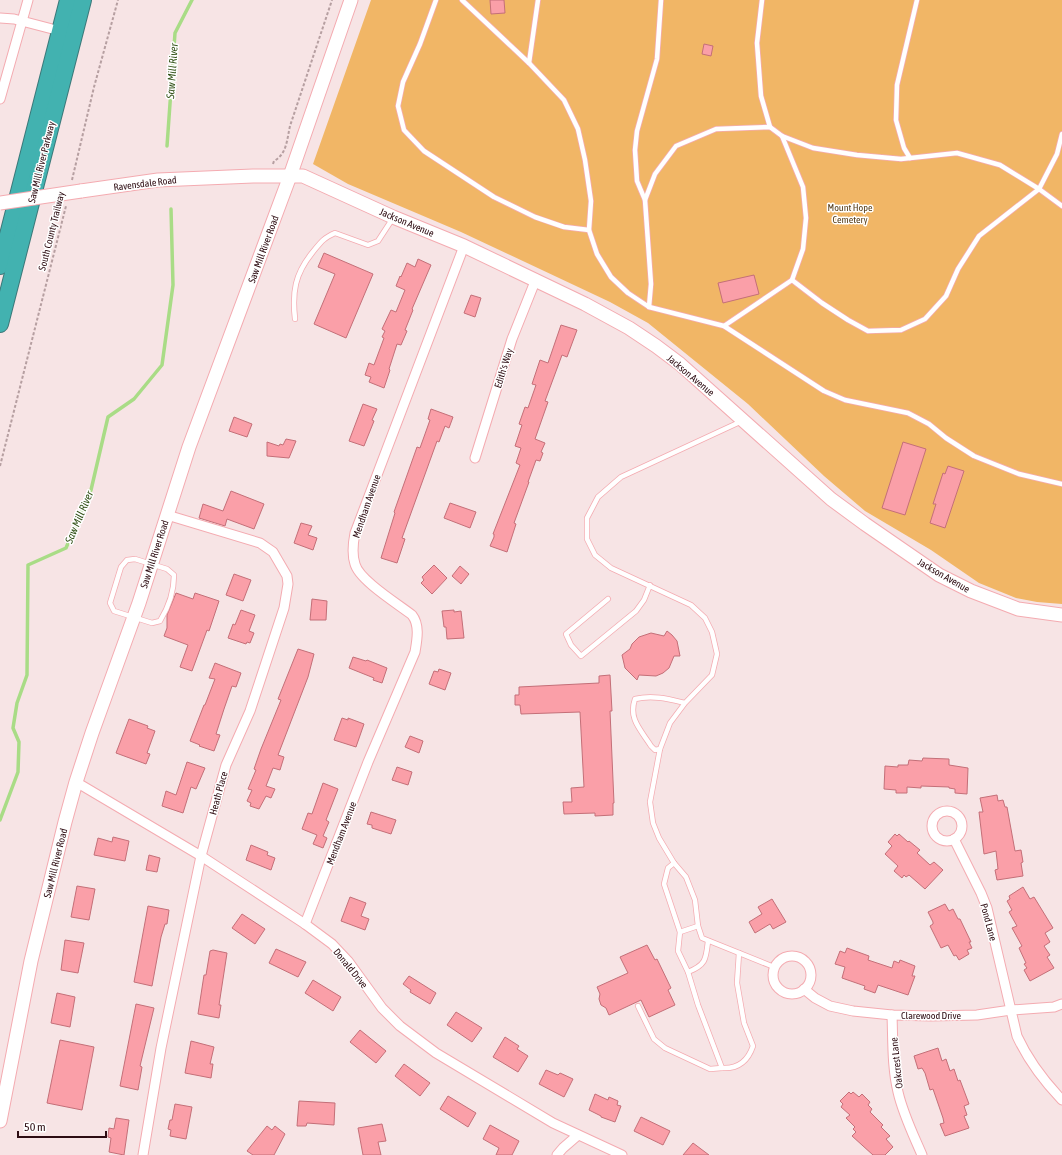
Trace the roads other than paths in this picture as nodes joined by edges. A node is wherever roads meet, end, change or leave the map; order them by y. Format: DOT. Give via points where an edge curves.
graph roads {
  1 [pos="28,0"];
  2 [pos="68,0"];
  3 [pos="83,0"];
  4 [pos="351,0"];
  5 [pos="436,0"];
  6 [pos="462,0"];
  7 [pos="538,0"];
  8 [pos="661,0"];
  9 [pos="762,0"];
  10 [pos="917,0"];
  11 [pos="0,18"];
  12 [pos="22,21"];
  13 [pos="60,32"];
  14 [pos="529,63"];
  15 [pos="0,99"];
  16 [pos="770,126"];
  17 [pos="1062,134"];
  18 [pos="782,136"];
  19 [pos="910,158"];
  20 [pos="290,176"];
  21 [pos="1039,189"];
  22 [pos="645,200"];
  23 [pos="0,203"];
  24 [pos="1062,206"];
  25 [pos="393,217"];
  26 [pos="589,230"];
  27 [pos="464,246"];
  28 [pos="0,266"];
  29 [pos="536,279"];
  30 [pos="792,280"];
  31 [pos="649,307"];
  32 [pos="295,319"];
  33 [pos="0,324"];
  34 [pos="724,326"];
  35 [pos="744,421"];
  36 [pos="475,458"];
  37 [pos="1062,484"];
  38 [pos="167,515"];
  39 [pos="151,564"];
  40 [pos="650,586"];
  41 [pos="608,599"];
  42 [pos="1062,614"];
  43 [pos="134,617"];
  44 [pos="685,703"];
  45 [pos="660,749"];
  46 [pos="76,782"];
  47 [pos="954,839"];
  48 [pos="201,856"];
  49 [pos="674,863"];
  50 [pos="305,924"];
  51 [pos="698,926"];
  52 [pos="680,932"];
  53 [pos="708,941"];
  54 [pos="739,953"];
  55 [pos="774,967"];
  56 [pos="688,972"];
  57 [pos="804,989"];
  58 [pos="1062,1004"];
  59 [pos="638,1006"];
  60 [pos="1011,1010"];
  61 [pos="892,1015"];
  62 [pos="722,1068"];
  63 [pos="4,1089"];
  64 [pos="1062,1100"];
  65 [pos="0,1121"];
  66 [pos="578,1135"];
  67 [pos="142,1155"];
  68 [pos="557,1155"];
  69 [pos="622,1155"];
  70 [pos="922,1155"];
  1 -- 12 [label="street"];
  2 -- 13 [label="highway, Saw Mill River Parkway"];
  3 -- 33 [label="highway, Saw Mill River Parkway"];
  4 -- 20 [label="main road, Saw Mill River Road"];
  5 -- 26 [label="lane" via="403,82 398,106 404,130 424,151 494,197 535,217 564,227"];
  6 -- 14 [label="lane"];
  7 -- 14 [label="lane"];
  8 -- 22 [label="lane" via="657,59 637,131 635,150 637,181"];
  9 -- 16 [label="lane" via="757,43 761,96"];
  10 -- 19 [label="lane" via="897,85 896,120 904,148"];
  11 -- 12 [label="street"];
  12 -- 13 [label="street"];
  12 -- 15 [label="street"];
  13 -- 28 [label="highway, Saw Mill River Parkway"];
  14 -- 26 [label="lane" via="564,100 578,129 591,201"];
  16 -- 18 [label="lane"];
  16 -- 22 [label="lane" via="716,129 676,146 656,174"];
  17 -- 21 [label="lane" via="1057,154"];
  18 -- 19 [label="lane" via="813,148 858,155"];
  18 -- 30 [label="lane" via="803,187 806,218 803,249"];
  19 -- 21 [label="lane" via="957,153 1000,166"];
  20 -- 23 [label="main road, Ravensdale Road, bridge" via="158,180 76,187"];
  20 -- 25 [label="main road, Jackson Avenue" via="303,176"];
  20 -- 38 [label="main road, Saw Mill River Road" via="189,447"];
  21 -- 24 [label="lane"];
  21 -- 30 [label="lane" via="979,236 958,269 946,296 925,318 900,330 868,331 822,303"];
  22 -- 31 [label="lane" via="651,284"];
  25 -- 27 [label="main road, Jackson Avenue"];
  25 -- 32 [label="lane" via="378,241 368,245 335,233 324,238 298,274 293,302"];
  26 -- 31 [label="lane" via="597,254 611,277 628,293"];
  27 -- 29 [label="main road, Jackson Avenue"];
  27 -- 50 [label="street, Mendham Avenue" via="352,545 355,565 364,578 417,620 415,652 368,762"];
  29 -- 35 [label="main road, Jackson Avenue" via="623,324 656,346"];
  29 -- 36 [label="street, Edith's Way" via="512,339"];
  30 -- 34 [label="lane"];
  31 -- 34 [label="lane"];
  34 -- 37 [label="lane" via="824,391 845,400 908,413 929,424 974,456 1019,474"];
  35 -- 40 [label="lane" via="621,477 598,498 587,518 587,539 595,555 611,568"];
  35 -- 42 [label="main road, Jackson Avenue" via="831,499 940,575 971,591 1018,609"];
  38 -- 39 [label="main road, Saw Mill River Road"];
  38 -- 48 [label="street, Heath Place" via="260,543 273,552 287,576 288,584 284,608 250,711 226,765"];
  39 -- 43 [label="main road, Saw Mill River Road"];
  39 -- 43 [label="lane" via="135,559 127,560 113,592 110,603 114,611"];
  39 -- 43 [label="lane" via="167,569 174,575 174,585 160,621 152,623"];
  40 -- 41 [label="lane" via="636,611 581,656 571,645 566,634"];
  40 -- 44 [label="lane" via="692,605 705,618 712,632 717,654 712,675"];
  43 -- 46 [label="main road, Saw Mill River Road"];
  44 -- 45 [label="lane" via="670,723"];
  44 -- 45 [label="lane" via="659,697 635,699 632,707 633,717 651,746 655,750"];
  45 -- 49 [label="lane" via="650,802 653,823"];
  46 -- 48 [label="street, Donald Drive"];
  46 -- 63 [label="main road, Saw Mill River Road" via="31,961"];
  47 -- 60 [label="street, Pond Lane" via="987,908"];
  48 -- 50 [label="street, Donald Drive"];
  48 -- 67 [label="street, Heath Place" via="161,1048"];
  49 -- 51 [label="lane" via="686,877 695,900"];
  49 -- 52 [label="lane" via="668,868 664,884"];
  50 -- 66 [label="street, Donald Drive" via="337,949 382,1008 400,1026 436,1053"];
  51 -- 52 [label="lane"];
  51 -- 53 [label="lane" via="702,938"];
  52 -- 56 [label="lane" via="678,951"];
  53 -- 54 [label="lane"];
  53 -- 56 [label="lane" via="704,963"];
  54 -- 55 [label="lane"];
  54 -- 62 [label="lane" via="737,983 744,1023 753,1046 750,1054 738,1067"];
  55 -- 57 [label="street" via="773,980 780,990 792,994"];
  55 -- 57 [label="street" via="789,956 801,958 811,973 808,985"];
  56 -- 62 [label="lane"];
  57 -- 61 [label="street, Clarewood Drive" via="830,1006"];
  58 -- 60 [label="street, Clarewood Drive" via="1054,1007"];
  59 -- 62 [label="lane" via="654,1039 665,1048 710,1069"];
  60 -- 61 [label="street, Clarewood Drive" via="977,1015"];
  60 -- 64 [label="street, Pond Lane" via="1017,1036 1023,1048 1033,1065"];
  61 -- 70 [label="street, Oakcrest Lane" via="894,1069 898,1091 904,1114"];
  63 -- 65 [label="main road, Saw Mill River Road"];
  66 -- 68 [label="street"];
  66 -- 69 [label="street, Donald Drive"];
}
